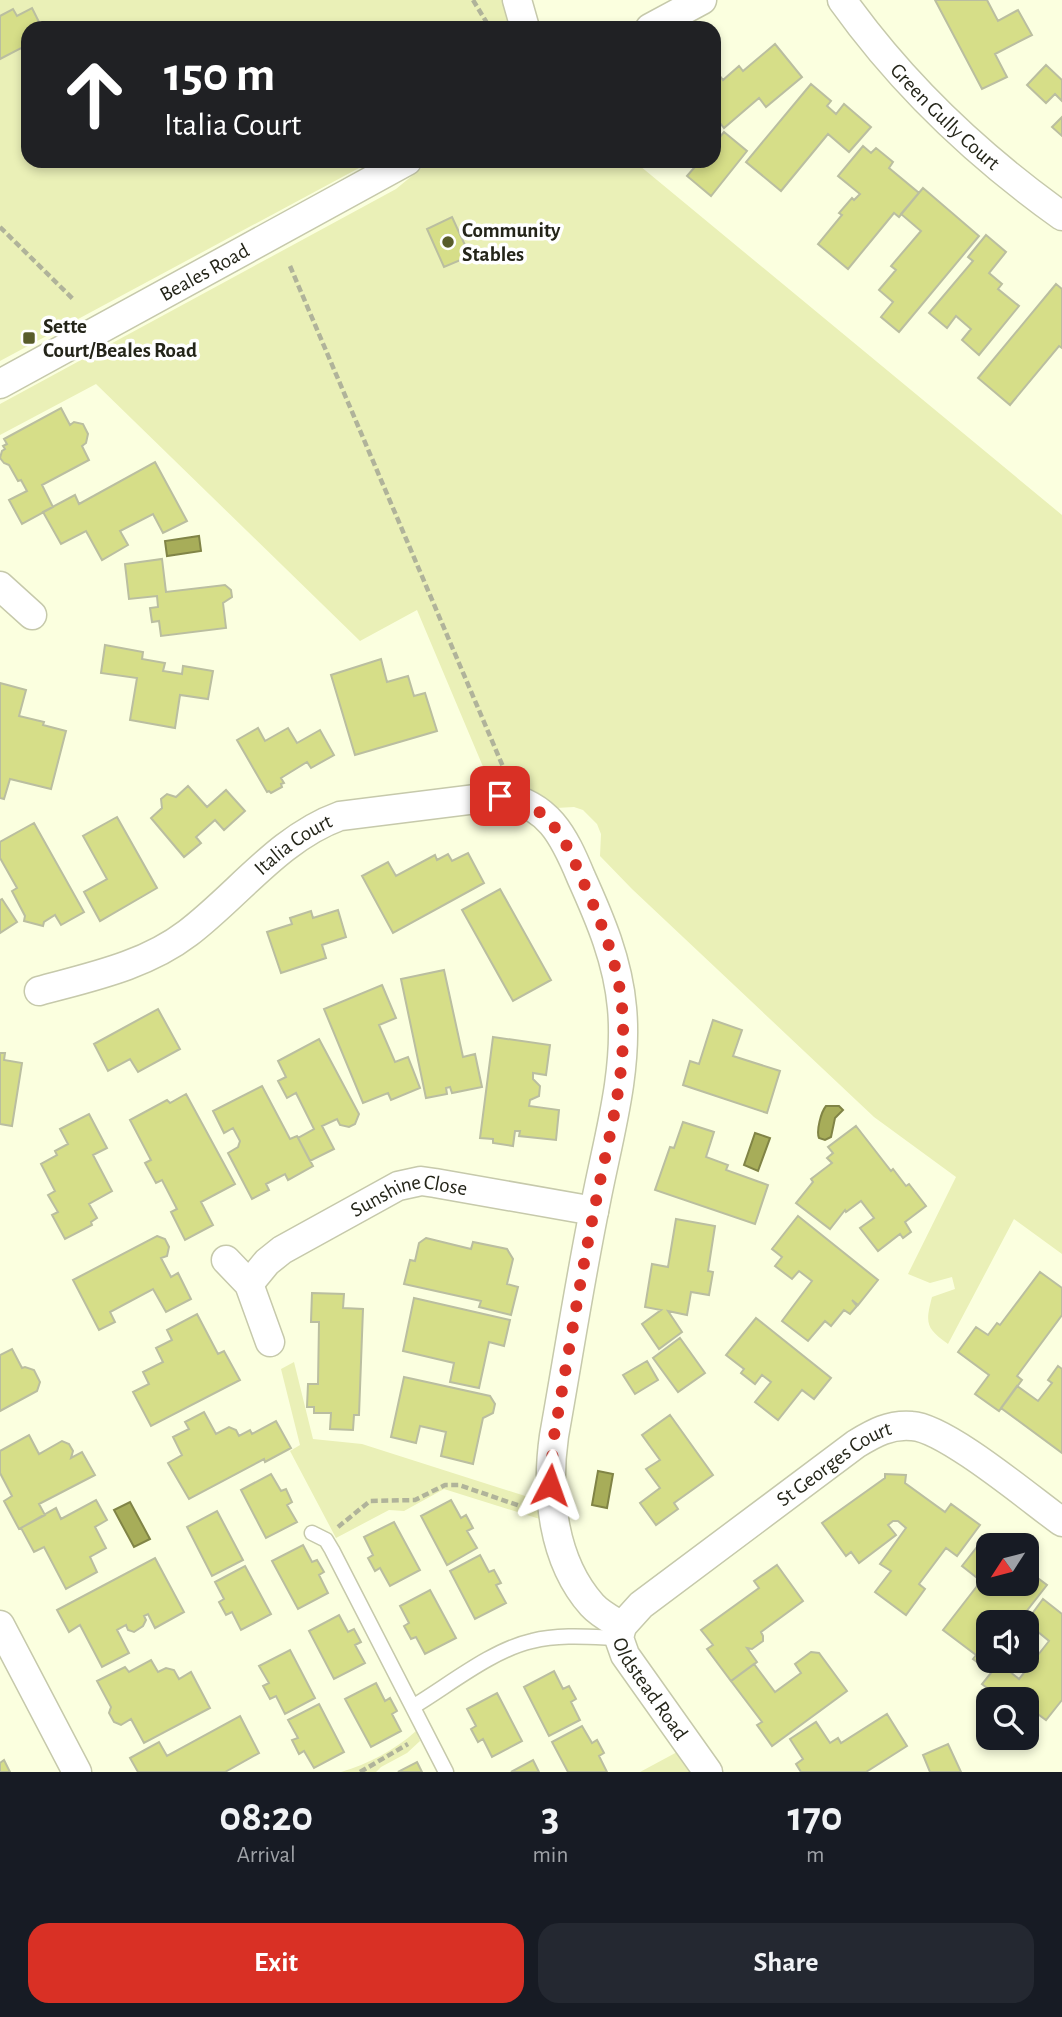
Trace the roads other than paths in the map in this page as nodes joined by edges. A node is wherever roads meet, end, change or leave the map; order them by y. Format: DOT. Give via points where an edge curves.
graph roads {
  1 [pos="517,0"];
  2 [pos="702,0"];
  3 [pos="842,0"];
  4 [pos="522,21"];
  5 [pos="663,21"];
  6 [pos="394,168"];
  7 [pos="1062,216"];
  8 [pos="0,384"];
  9 [pos="0,586"];
  10 [pos="32,615"];
  11 [pos="566,842"];
  12 [pos="39,991"];
  13 [pos="594,1211"];
  14 [pos="226,1260"];
  15 [pos="249,1284"];
  16 [pos="270,1342"];
  17 [pos="1062,1521"];
  18 [pos="312,1533"];
  19 [pos="0,1625"];
  20 [pos="621,1632"];
  21 [pos="414,1706"];
  22 [pos="77,1772"];
  23 [pos="446,1772"];
  24 [pos="708,1772"];
  1 -- 4 [label="street"];
  2 -- 5 [label="street"];
  3 -- 7 [label="street, Green Gully Court" via="884,54 949,123"];
  6 -- 8 [label="street, Beales Road"];
  9 -- 10 [label="street"];
  11 -- 12 [label="street, Italia Court" via="534,806 500,796 361,812 322,823 295,840 170,945 121,968"];
  11 -- 13 [label="street, Oldstead Road" via="610,946 622,1010 618,1086"];
  13 -- 15 [label="street, Sunshine Close" via="410,1182 282,1250"];
  13 -- 20 [label="street, Oldstead Road" via="554,1436 550,1485 556,1526 573,1575 593,1606"];
  14 -- 15 [label="street"];
  15 -- 16 [label="street"];
  17 -- 20 [label="street, St Georges Court" via="942,1435 914,1426 884,1429 856,1444 641,1605"];
  18 -- 21 [label="lane" via="326,1540 332,1550"];
  19 -- 22 [label="street"];
  20 -- 21 [label="lane" via="530,1642 491,1659"];
  20 -- 24 [label="street, Oldstead Road" via="625,1655"];
  21 -- 23 [label="lane"];
}
